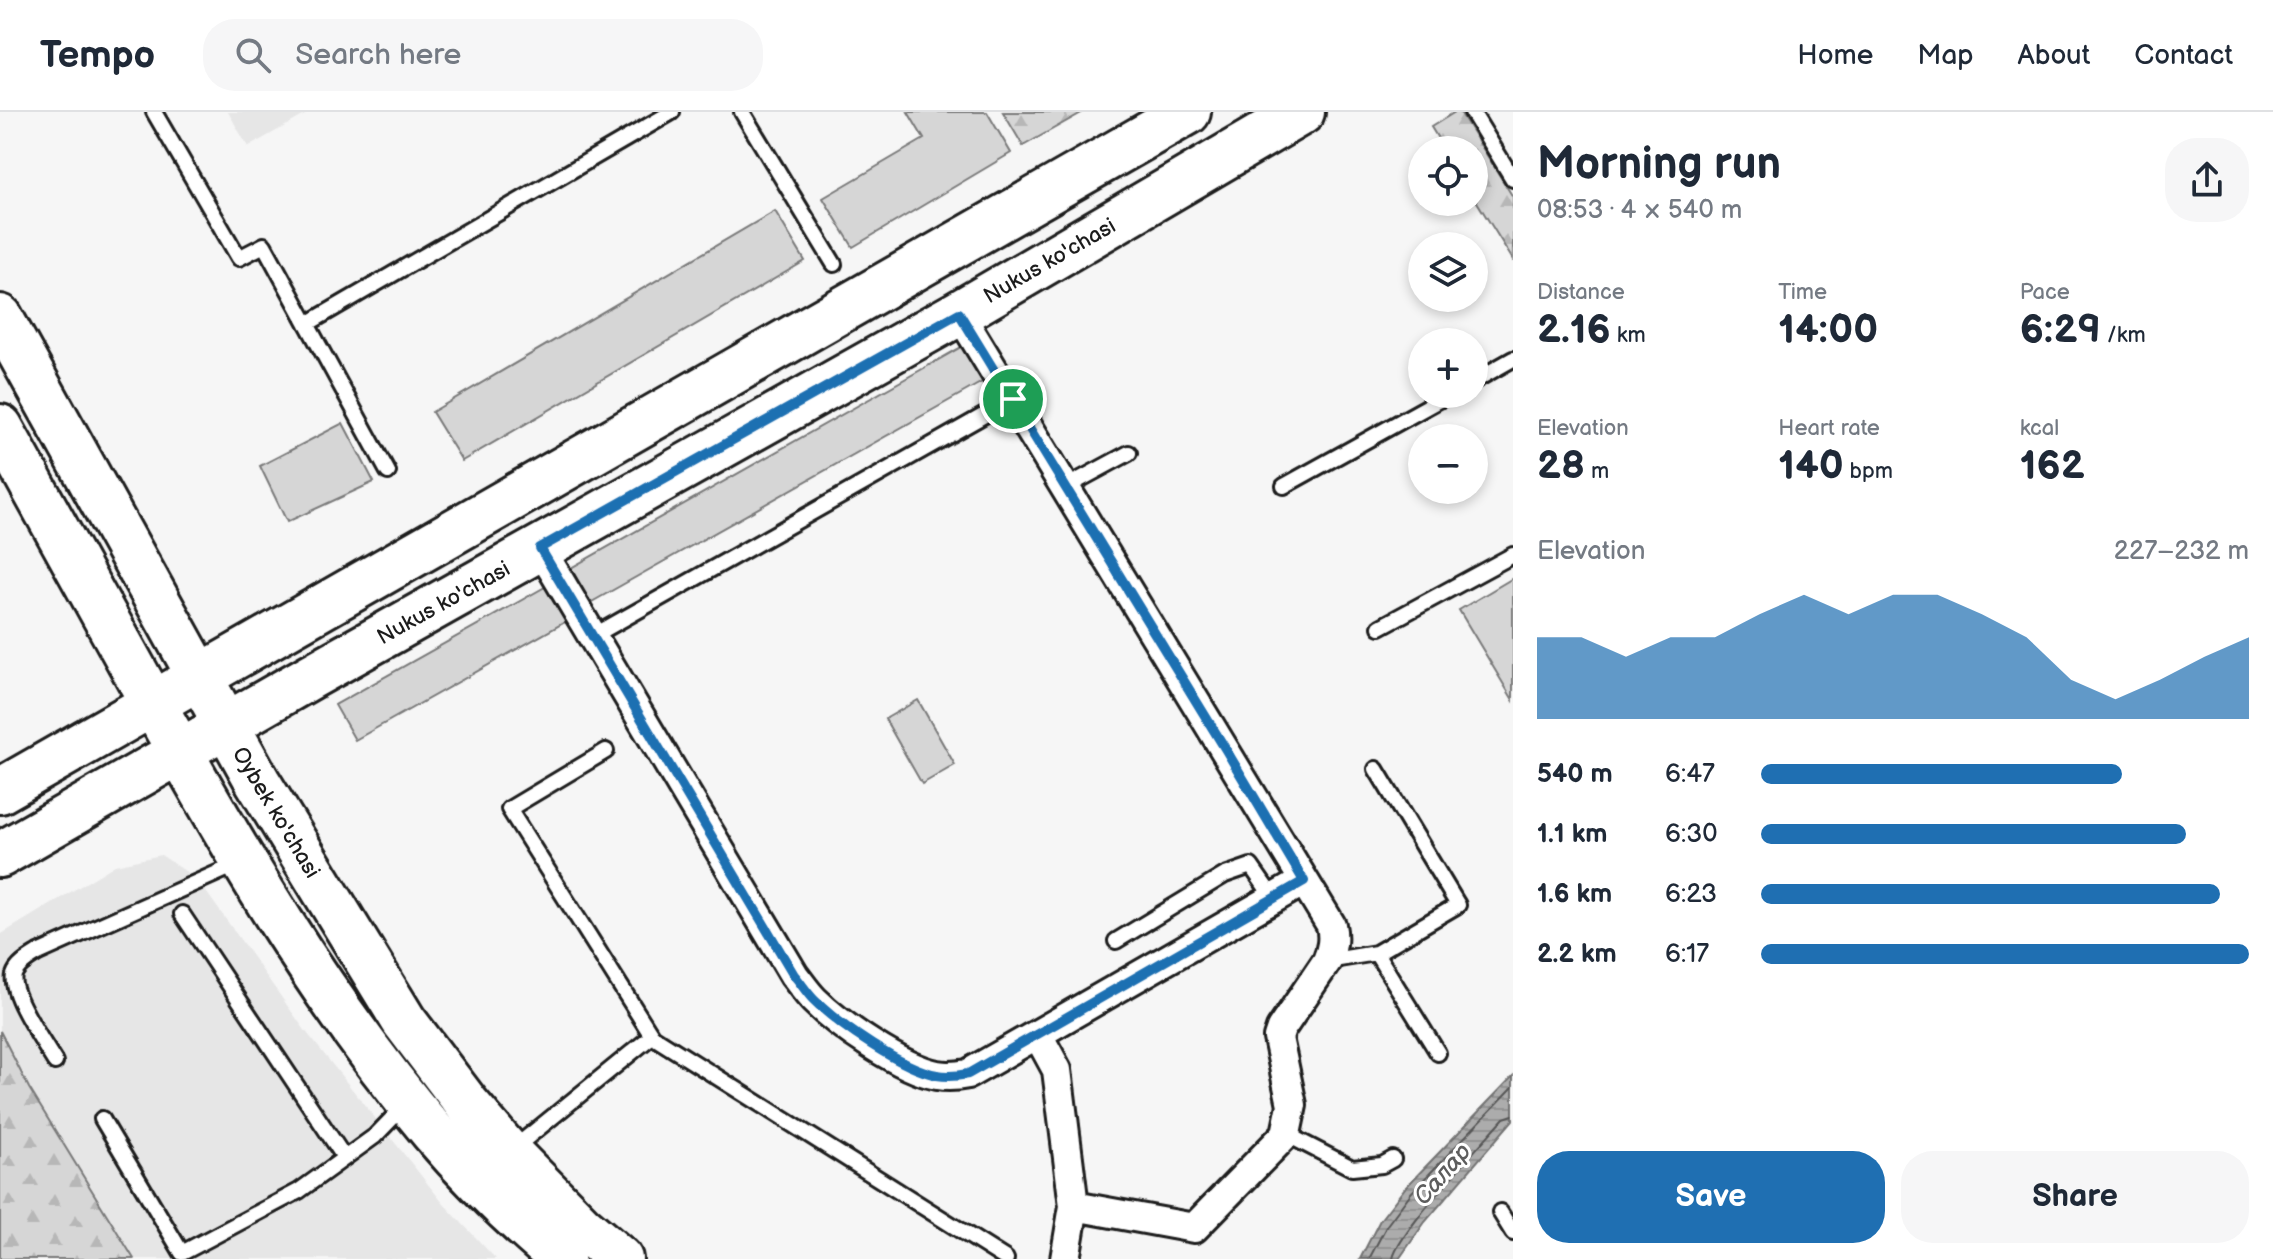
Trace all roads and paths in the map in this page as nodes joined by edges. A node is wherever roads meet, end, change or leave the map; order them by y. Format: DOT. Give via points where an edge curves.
graph roads {
  1 [pos="154,112"];
  2 [pos="672,112"];
  3 [pos="742,112"];
  4 [pos="1188,112"];
  5 [pos="1302,112"];
  6 [pos="1472,112"];
  7 [pos="1513,179"];
  8 [pos="834,264"];
  9 [pos="959,313"];
  10 [pos="0,317"];
  11 [pos="307,324"];
  12 [pos="1513,359"];
  13 [pos="1488,373"];
  14 [pos="1013,399"];
  15 [pos="1425,408"];
  16 [pos="0,427"];
  17 [pos="1129,453"];
  18 [pos="388,472"];
  19 [pos="1284,486"];
  20 [pos="1066,487"];
  21 [pos="540,548"];
  22 [pos="1513,555"];
  23 [pos="1380,627"];
  24 [pos="593,636"];
  25 [pos="200,677"];
  26 [pos="153,704"];
  27 [pos="227,725"];
  28 [pos="606,751"];
  29 [pos="180,752"];
  30 [pos="1376,769"];
  31 [pos="0,791"];
  32 [pos="0,855"];
  33 [pos="244,861"];
  34 [pos="1304,881"];
  35 [pos="1274,899"];
  36 [pos="182,914"];
  37 [pos="1116,941"];
  38 [pos="1376,953"];
  39 [pos="1327,961"];
  40 [pos="1038,1035"];
  41 [pos="652,1036"];
  42 [pos="1438,1053"];
  43 [pos="55,1062"];
  44 [pos="408,1102"];
  45 [pos="102,1119"];
  46 [pos="1286,1134"];
  47 [pos="509,1153"];
  48 [pos="344,1157"];
  49 [pos="1393,1159"];
  50 [pos="1074,1206"];
  51 [pos="1500,1212"];
  52 [pos="1513,1233"];
  53 [pos="184,1256"];
  54 [pos="562,1259"];
  55 [pos="620,1259"];
  56 [pos="1006,1259"];
  57 [pos="1065,1259"];
  1 -- 11 [label="lane" via="239,258 264,245"];
  2 -- 11 [label="lane"];
  3 -- 8 [label="lane"];
  4 -- 25 [label="main road"];
  5 -- 9 [label="main road, Nukus ko'chasi"];
  6 -- 7 [label="lane"];
  9 -- 14 [label="street"];
  9 -- 21 [label="main road, Nukus ko'chasi"];
  10 -- 25 [label="main road, Oybek ko'chasi"];
  11 -- 18 [label="lane"];
  12 -- 13 [label="lane"];
  14 -- 20 [label="street"];
  14 -- 24 [label="lane"];
  15 -- 19 [label="lane"];
  16 -- 26 [label="main road"];
  17 -- 20 [label="lane"];
  20 -- 34 [label="street"];
  21 -- 24 [label="street"];
  21 -- 27 [label="main road, Nukus ko'chasi"];
  22 -- 23 [label="lane"];
  24 -- 40 [label="street" via="794,975 814,1000 875,1046 938,1075 968,1074"];
  25 -- 26 [label="main road"];
  25 -- 27 [label="main road, Oybek ko'chasi"];
  26 -- 29 [label="main road"];
  26 -- 31 [label="main road"];
  27 -- 29 [label="main road, Nukus ko'chasi"];
  27 -- 47 [label="main road, Oybek ko'chasi" via="404,1021"];
  28 -- 41 [label="lane" via="509,809"];
  29 -- 32 [label="main road, Nukus ko'chasi"];
  29 -- 33 [label="main road"];
  30 -- 38 [label="lane" via="1458,905"];
  33 -- 43 [label="lane" via="24,962 14,974 15,991"];
  33 -- 44 [label="main road"];
  34 -- 35 [label="street"];
  34 -- 39 [label="street" via="1331,925"];
  35 -- 37 [label="lane" via="1251,866 1225,875"];
  35 -- 40 [label="street"];
  36 -- 48 [label="lane"];
  38 -- 39 [label="lane"];
  38 -- 42 [label="lane"];
  39 -- 46 [label="street" via="1278,1038 1292,1105"];
  40 -- 50 [label="street" via="1057,1070"];
  41 -- 47 [label="lane"];
  41 -- 56 [label="lane"];
  44 -- 48 [label="lane" via="375,1136"];
  44 -- 54 [label="main road" via="471,1174"];
  45 -- 53 [label="lane"];
  46 -- 49 [label="lane" via="1352,1168"];
  46 -- 50 [label="street" via="1194,1228"];
  47 -- 55 [label="main road, Oybek ko'chasi"];
  48 -- 53 [label="lane" via="299,1191"];
  50 -- 57 [label="street"];
  51 -- 52 [label="lane"];
}
